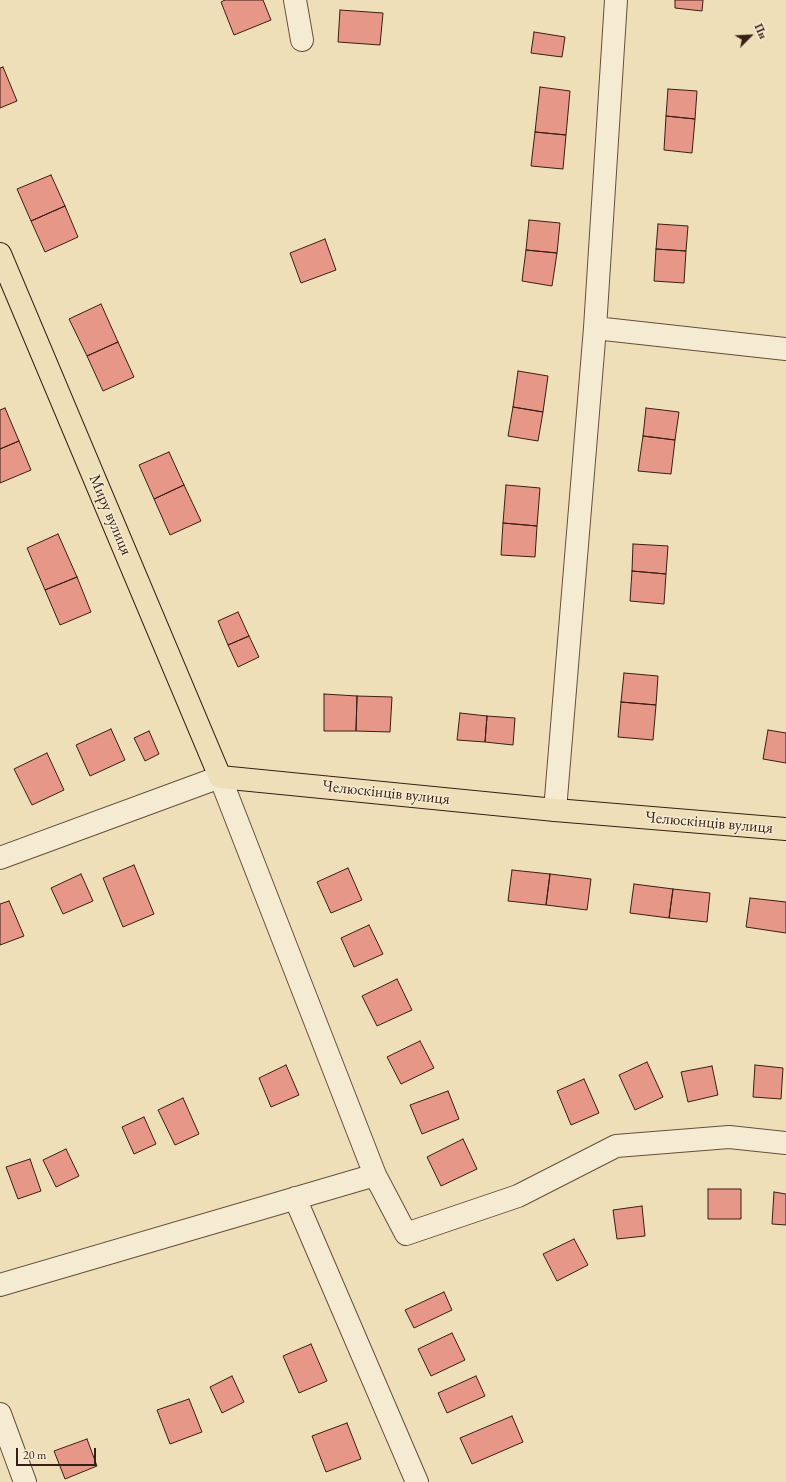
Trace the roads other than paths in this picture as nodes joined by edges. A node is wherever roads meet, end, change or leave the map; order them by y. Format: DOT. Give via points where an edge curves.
graph roads {
  1 [pos="294,0"];
  2 [pos="616,0"];
  3 [pos="302,40"];
  4 [pos="0,254"];
  5 [pos="595,328"];
  6 [pos="786,349"];
  7 [pos="220,777"];
  8 [pos="554,810"];
  9 [pos="786,829"];
  10 [pos="0,858"];
  11 [pos="786,1143"];
  12 [pos="374,1175"];
  13 [pos="295,1198"];
  14 [pos="0,1285"];
  15 [pos="0,1414"];
  16 [pos="25,1482"];
  17 [pos="417,1482"];
  1 -- 3 [label="street"];
  2 -- 5 [label="street"];
  4 -- 7 [label="main road, Миру вулиця"];
  5 -- 6 [label="street"];
  5 -- 8 [label="street"];
  7 -- 8 [label="main road, Челюскінців вулиця"];
  7 -- 10 [label="street, Челюскінців вулиця"];
  7 -- 12 [label="street"];
  8 -- 9 [label="main road, Челюскінців вулиця"];
  11 -- 12 [label="street" via="729,1137 616,1146 518,1196 406,1234"];
  12 -- 13 [label="street"];
  13 -- 14 [label="street"];
  13 -- 17 [label="street"];
  15 -- 16 [label="street"];
}
